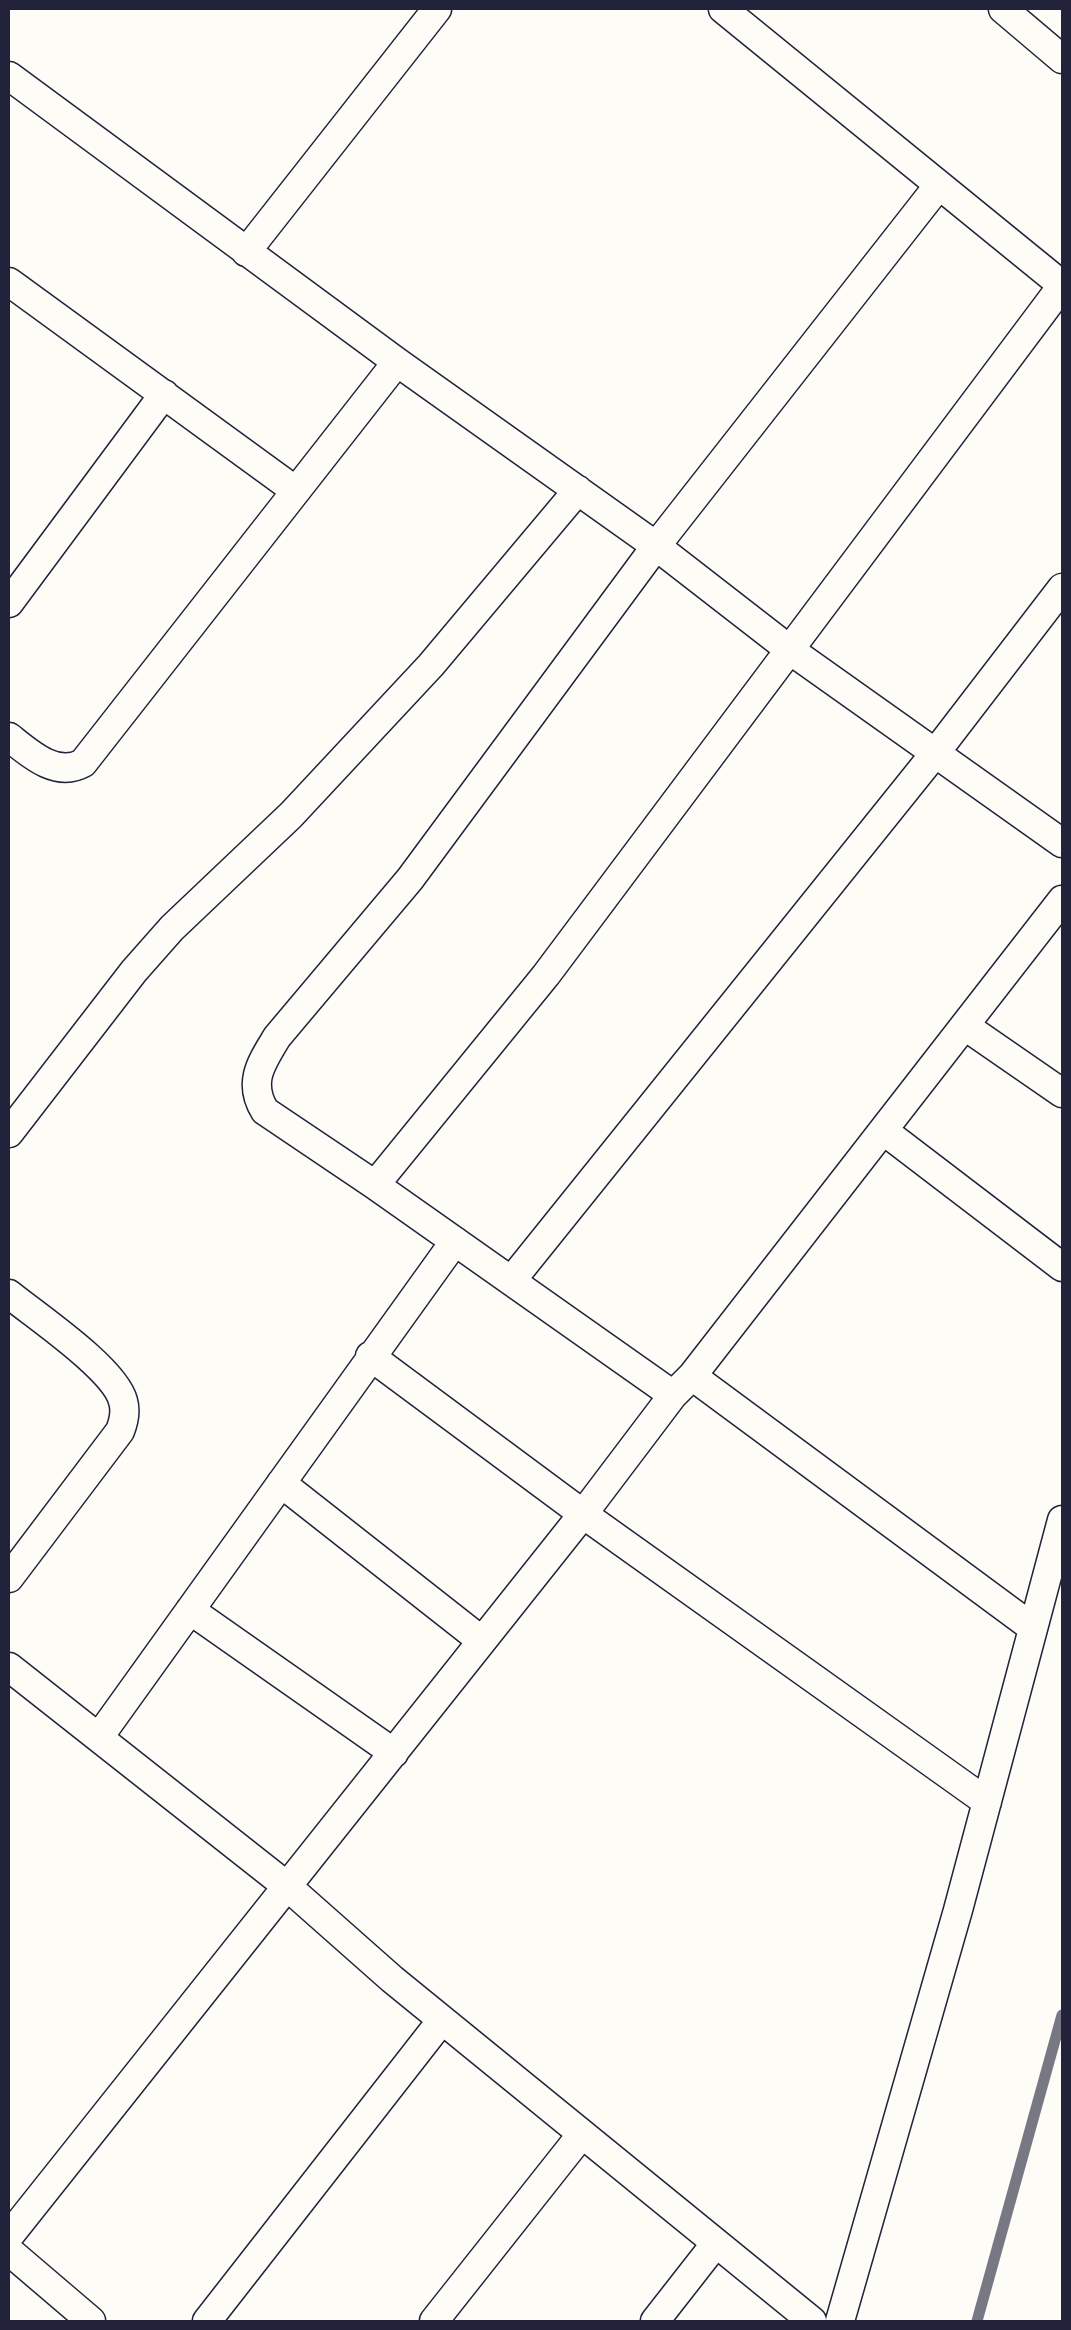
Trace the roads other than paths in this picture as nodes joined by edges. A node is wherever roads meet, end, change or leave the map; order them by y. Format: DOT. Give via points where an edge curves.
graph roads {
  1 [pos="437,9"];
  2 [pos="723,9"];
  3 [pos="1002,9"];
  4 [pos="1062,59"];
  5 [pos="9,76"];
  6 [pos="939,184"];
  7 [pos="246,252"];
  8 [pos="9,282"];
  9 [pos="1062,286"];
  10 [pos="397,362"];
  11 [pos="164,394"];
  12 [pos="578,490"];
  13 [pos="296,491"];
  14 [pos="656,546"];
  15 [pos="1062,588"];
  16 [pos="9,603"];
  17 [pos="790,650"];
  18 [pos="9,737"];
  19 [pos="936,752"];
  20 [pos="1062,843"];
  21 [pos="1062,900"];
  22 [pos="965,1026"];
  23 [pos="1062,1094"];
  24 [pos="884,1130"];
  25 [pos="9,1133"];
  26 [pos="375,1185"];
  27 [pos="455,1241"];
  28 [pos="1062,1267"];
  29 [pos="512,1281"];
  30 [pos="9,1294"];
  31 [pos="370,1356"];
  32 [pos="692,1376"];
  33 [pos="673,1395"];
  34 [pos="281,1482"];
  35 [pos="583,1514"];
  36 [pos="1062,1520"];
  37 [pos="9,1578"];
  38 [pos="190,1610"];
  39 [pos="1033,1628"];
  40 [pos="482,1641"];
  41 [pos="9,1667"];
  42 [pos="99,1738"];
  43 [pos="394,1753"];
  44 [pos="987,1802"];
  45 [pos="288,1887"];
  46 [pos="442,2020"];
  47 [pos="582,2134"];
  48 [pos="9,2236"];
  49 [pos="716,2243"];
  50 [pos="9,2251"];
  51 [pos="92,2321"];
  52 [pos="207,2321"];
  53 [pos="434,2321"];
  54 [pos="655,2321"];
  55 [pos="812,2321"];
  56 [pos="840,2321"];
  1 -- 7 [label="street"];
  2 -- 6 [label="street"];
  3 -- 4 [label="street"];
  5 -- 7 [label="street"];
  6 -- 9 [label="street"];
  6 -- 14 [label="street"];
  7 -- 10 [label="street"];
  8 -- 11 [label="street"];
  9 -- 17 [label="street"];
  10 -- 12 [label="street"];
  10 -- 13 [label="street"];
  11 -- 13 [label="street"];
  11 -- 16 [label="street"];
  12 -- 14 [label="street"];
  12 -- 25 [label="street" via="431,665 290,815 172,928 134,971"];
  13 -- 18 [label="street" via="83,763 75,768 54,766"];
  14 -- 17 [label="street"];
  14 -- 26 [label="street" via="410,880 277,1037 261,1063 256,1083 258,1099 265,1111"];
  15 -- 19 [label="street"];
  17 -- 19 [label="street"];
  17 -- 26 [label="street" via="546,975"];
  19 -- 20 [label="street"];
  19 -- 29 [label="street"];
  21 -- 22 [label="street"];
  22 -- 23 [label="street"];
  22 -- 24 [label="street"];
  24 -- 28 [label="street"];
  24 -- 32 [label="street"];
  26 -- 27 [label="street"];
  27 -- 29 [label="street"];
  27 -- 31 [label="street"];
  29 -- 33 [label="street"];
  30 -- 37 [label="street" via="99,1367 123,1400 125,1416 120,1431"];
  31 -- 34 [label="street"];
  31 -- 35 [label="street"];
  32 -- 33 [label="street"];
  32 -- 39 [label="street"];
  33 -- 35 [label="street"];
  34 -- 38 [label="street"];
  34 -- 40 [label="street"];
  35 -- 40 [label="street"];
  35 -- 44 [label="street"];
  36 -- 39 [label="street"];
  38 -- 42 [label="street"];
  38 -- 43 [label="street"];
  39 -- 44 [label="street"];
  40 -- 43 [label="street"];
  41 -- 42 [label="street"];
  42 -- 45 [label="street"];
  43 -- 45 [label="street"];
  44 -- 56 [label="street"];
  45 -- 46 [label="street"];
  45 -- 48 [label="street"];
  46 -- 47 [label="street"];
  46 -- 52 [label="street"];
  47 -- 49 [label="street"];
  47 -- 53 [label="street"];
  49 -- 54 [label="street"];
  49 -- 55 [label="street"];
  50 -- 51 [label="street"];
}
